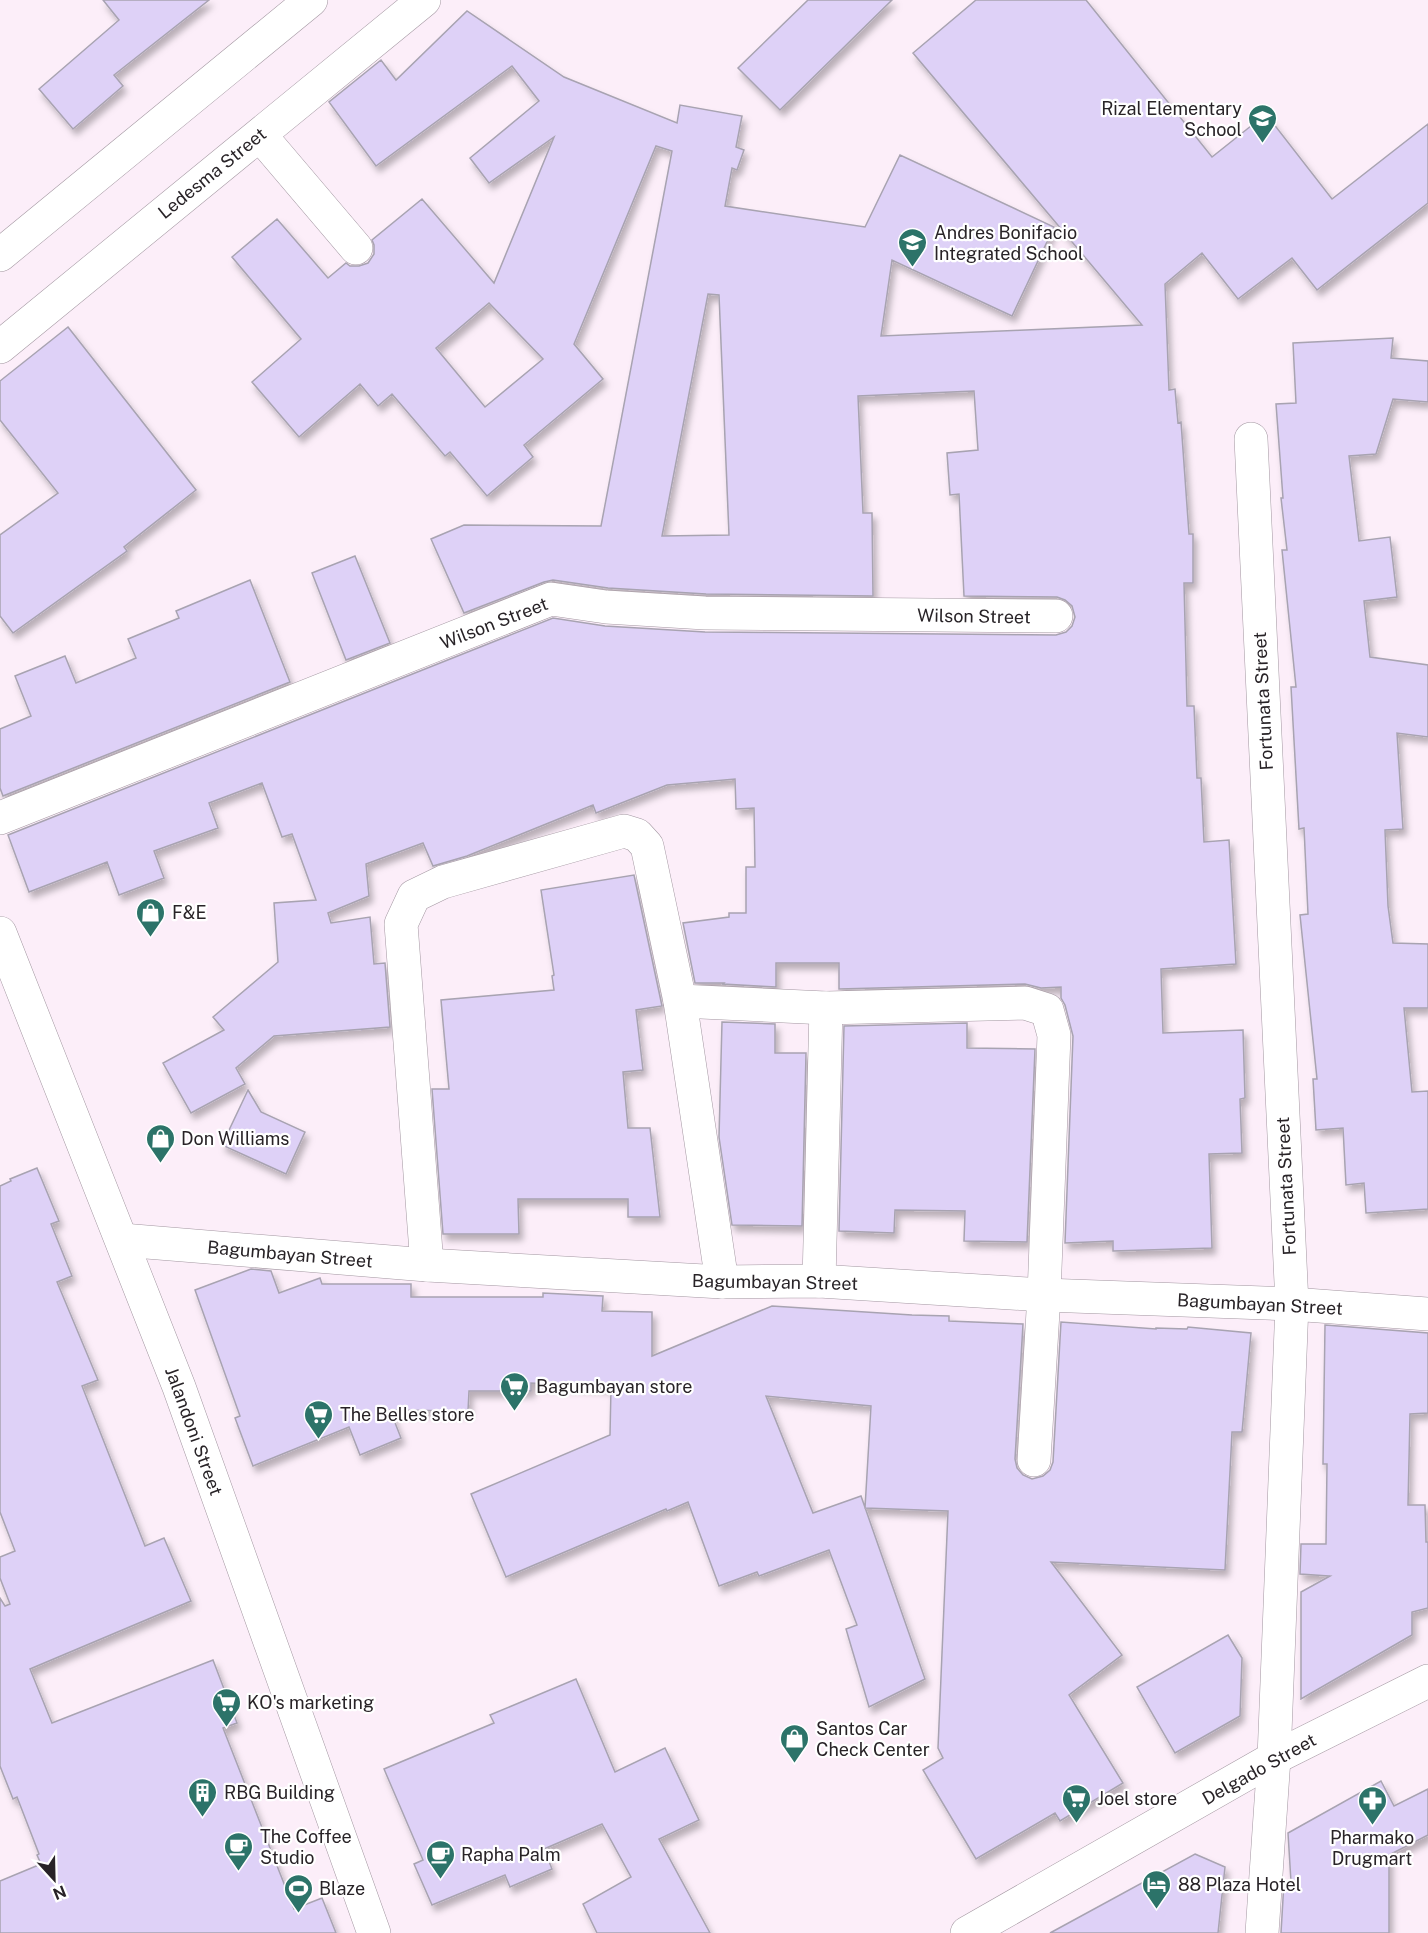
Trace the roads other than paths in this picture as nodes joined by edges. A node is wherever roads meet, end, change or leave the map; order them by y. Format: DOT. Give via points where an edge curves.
graph roads {
  1 [pos="312,0"];
  2 [pos="424,0"];
  3 [pos="260,135"];
  4 [pos="356,248"];
  5 [pos="0,255"];
  6 [pos="0,347"];
  7 [pos="1251,439"];
  8 [pos="1056,616"];
  9 [pos="0,818"];
  10 [pos="0,933"];
  11 [pos="680,1000"];
  12 [pos="826,1008"];
  13 [pos="122,1240"];
  14 [pos="427,1265"];
  15 [pos="819,1281"];
  16 [pos="723,1282"];
  17 [pos="1044,1295"];
  18 [pos="1292,1304"];
  19 [pos="1428,1314"];
  20 [pos="1034,1460"];
  21 [pos="1428,1681"];
  22 [pos="1274,1758"];
  23 [pos="374,1933"];
  24 [pos="968,1933"];
  25 [pos="1262,1933"];
  1 -- 5 [label="street"];
  2 -- 3 [label="street, Ledesma Street"];
  3 -- 4 [label="street"];
  3 -- 6 [label="street, Ledesma Street"];
  7 -- 18 [label="street, Fortunata Street"];
  8 -- 9 [label="street, Wilson Street" via="705,613 551,599"];
  10 -- 13 [label="street, Jalandoni Street"];
  11 -- 12 [label="street"];
  11 -- 14 [label="street" via="647,846 637,836 624,831 442,882 414,896 400,924"];
  11 -- 16 [label="street"];
  12 -- 15 [label="street"];
  12 -- 17 [label="street" via="1025,1003 1047,1010 1054,1035"];
  13 -- 14 [label="street, Bagumbayan Street"];
  13 -- 23 [label="street, Jalandoni Street" via="183,1397"];
  14 -- 16 [label="street, Bagumbayan Street"];
  15 -- 16 [label="street, Bagumbayan Street"];
  15 -- 17 [label="street, Bagumbayan Street"];
  17 -- 18 [label="street, Bagumbayan Street"];
  17 -- 20 [label="street"];
  18 -- 19 [label="street, Bagumbayan Street"];
  18 -- 22 [label="street, Fortunata Street"];
  21 -- 22 [label="street, Delgado Street"];
  22 -- 24 [label="street, Delgado Street"];
  22 -- 25 [label="street, Fortunata Street"];
}
